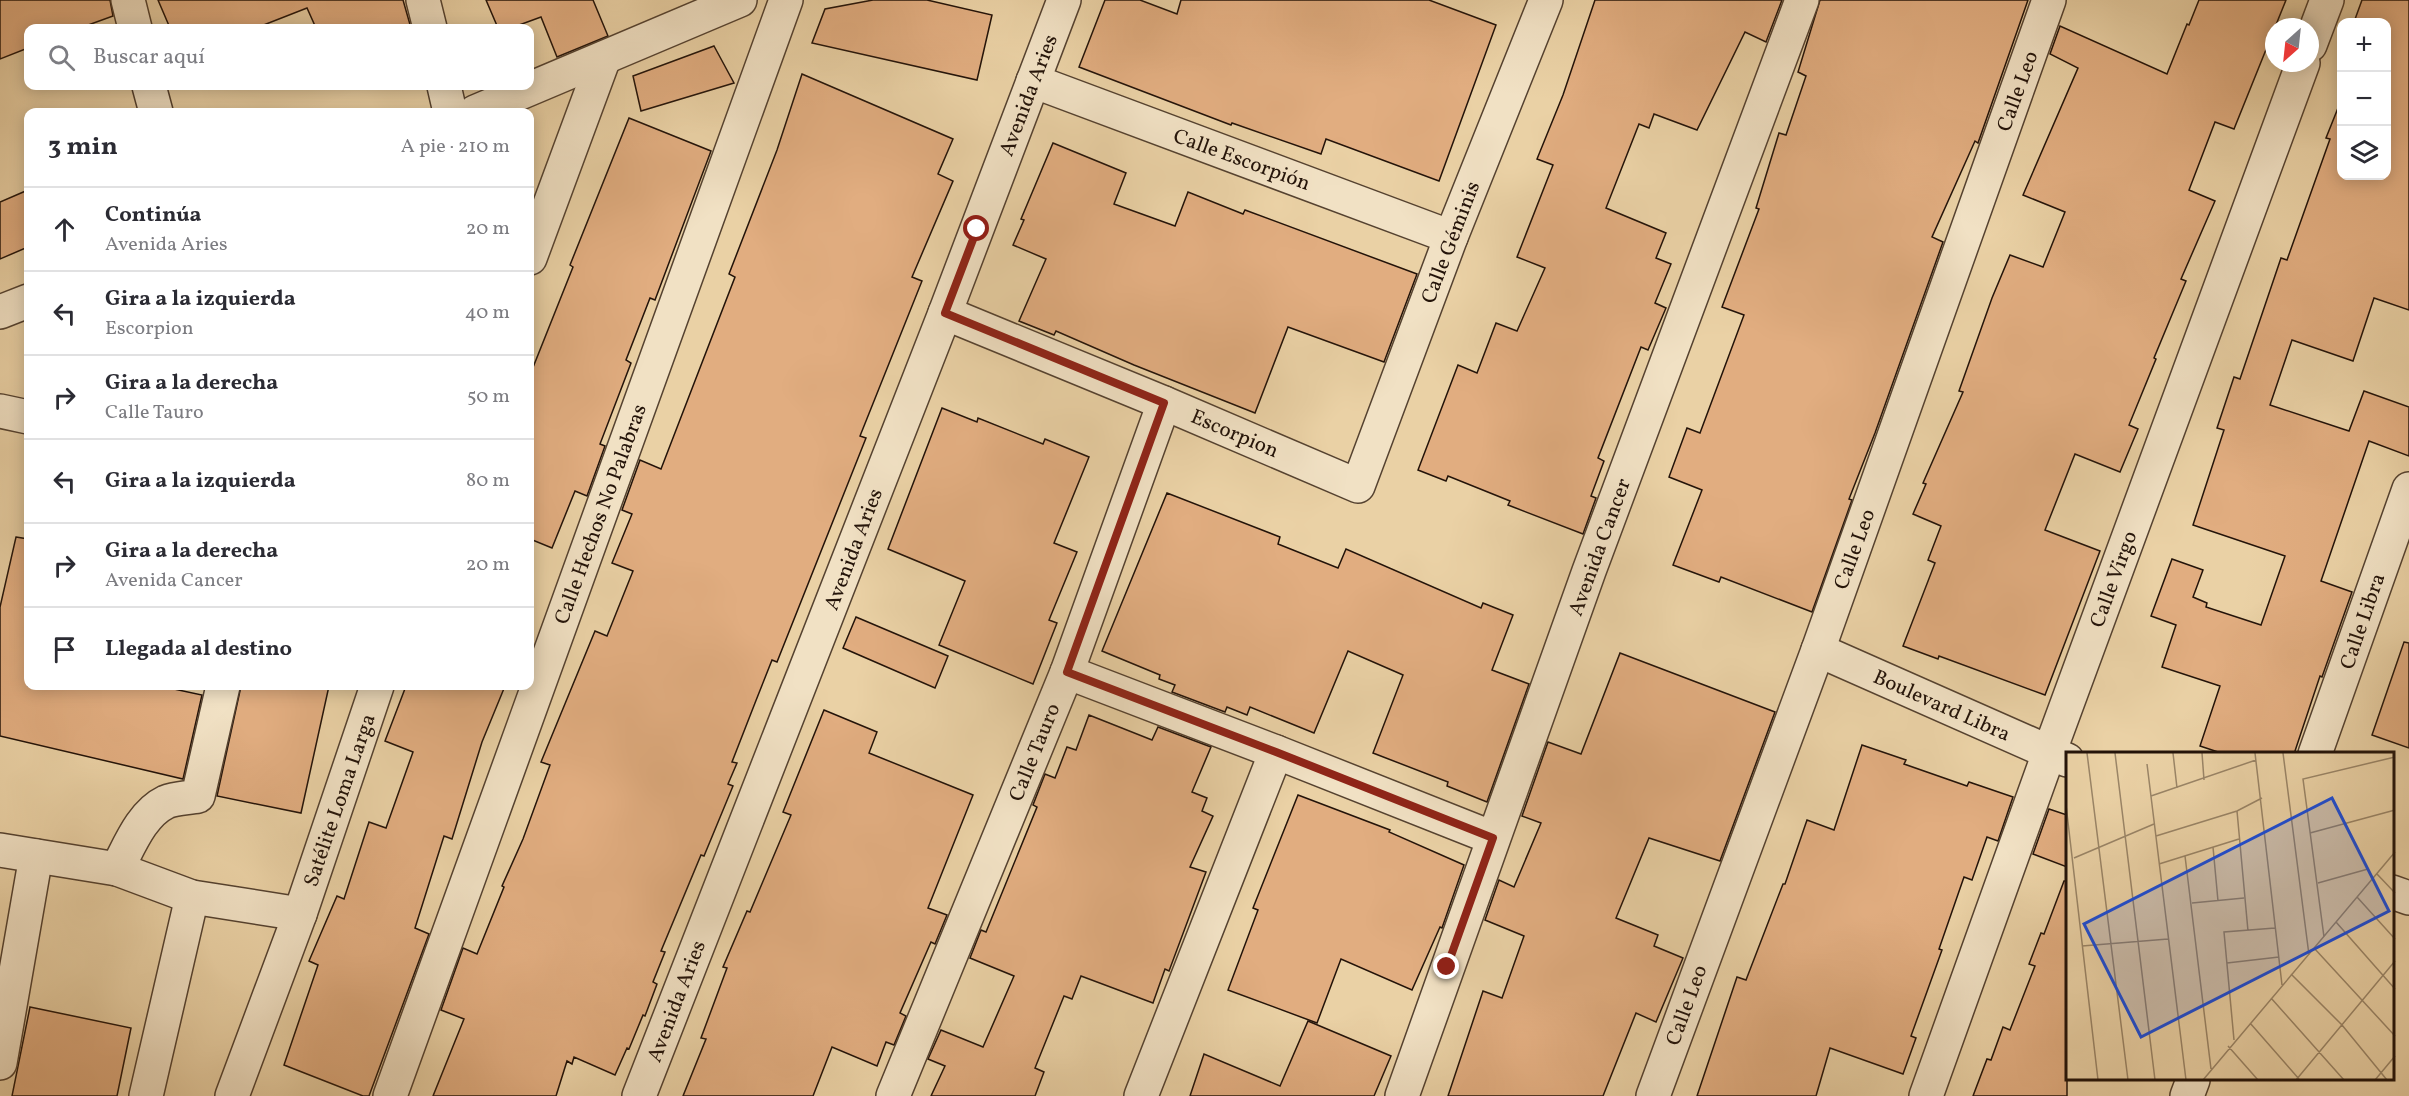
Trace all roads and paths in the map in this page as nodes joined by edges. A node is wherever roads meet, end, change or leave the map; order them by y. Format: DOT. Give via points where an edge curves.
graph roads {
  1 [pos="128,0"];
  2 [pos="423,0"];
  3 [pos="786,0"];
  4 [pos="1064,0"];
  5 [pos="1546,0"];
  6 [pos="1803,0"];
  7 [pos="2049,0"];
  8 [pos="2327,0"];
  9 [pos="729,2"];
  10 [pos="2319,21"];
  11 [pos="134,24"];
  12 [pos="429,24"];
  13 [pos="604,58"];
  14 [pos="2300,72"];
  15 [pos="1033,81"];
  16 [pos="534,88"];
  17 [pos="150,90"];
  18 [pos="445,90"];
  19 [pos="528,90"];
  20 [pos="155,108"];
  21 [pos="449,108"];
  22 [pos="485,108"];
  23 [pos="1451,237"];
  24 [pos="534,247"];
  25 [pos="24,303"];
  26 [pos="0,312"];
  27 [pos="945,313"];
  28 [pos="1164,403"];
  29 [pos="0,411"];
  30 [pos="24,416"];
  31 [pos="1358,486"];
  32 [pos="2409,489"];
  33 [pos="1818,650"];
  34 [pos="1067,672"];
  35 [pos="222,690"];
  36 [pos="376,690"];
  37 [pos="1276,752"];
  38 [pos="2316,752"];
  39 [pos="2058,756"];
  40 [pos="1493,838"];
  41 [pos="0,850"];
  42 [pos="36,856"];
  43 [pos="117,869"];
  44 [pos="2394,893"];
  45 [pos="192,897"];
  46 [pos="2409,898"];
  47 [pos="300,914"];
  48 [pos="0,1064"];
  49 [pos="2193,1081"];
  50 [pos="146,1096"];
  51 [pos="232,1096"];
  52 [pos="390,1096"];
  53 [pos="639,1096"];
  54 [pos="893,1096"];
  55 [pos="1141,1096"];
  56 [pos="1402,1096"];
  57 [pos="1653,1096"];
  58 [pos="1926,1096"];
  59 [pos="2187,1096"];
  1 -- 11 [label="street"];
  2 -- 12 [label="street"];
  3 -- 52 [label="street, Calle Hechos No Palabras"];
  4 -- 15 [label="street, Avenida Aries"];
  5 -- 23 [label="street, Calle Géminis"];
  6 -- 40 [label="street, Avenida Cancer"];
  7 -- 33 [label="street, Calle Leo"];
  8 -- 10 [label="street"];
  9 -- 13 [label="street"];
  13 -- 16 [label="street"];
  13 -- 24 [label="street"];
  14 -- 39 [label="street, Calle Virgo"];
  15 -- 23 [label="street, Calle Escorpión"];
  15 -- 27 [label="street, Avenida Aries"];
  17 -- 20 [label="street"];
  18 -- 21 [label="street"];
  19 -- 22 [label="street"];
  23 -- 31 [label="street, Calle Géminis"];
  25 -- 26 [label="street"];
  27 -- 28 [label="street, Escorpion"];
  27 -- 53 [label="street, Avenida Aries"];
  28 -- 31 [label="street, Escorpion"];
  28 -- 34 [label="street, Calle Tauro"];
  29 -- 30 [label="street"];
  32 -- 38 [label="street, Calle Libra"];
  33 -- 39 [label="street, Boulevard Libra"];
  33 -- 57 [label="street, Calle Leo"];
  34 -- 37 [label="street"];
  34 -- 54 [label="street, Calle Tauro"];
  35 -- 43 [label="street" via="198,796 166,802 151,813"];
  36 -- 47 [label="street, Satélite Loma Larga"];
  37 -- 40 [label="street"];
  37 -- 55 [label="street"];
  39 -- 58 [label="street, Calle Virgo"];
  40 -- 56 [label="street, Avenida Cancer"];
  41 -- 42 [label="street"];
  42 -- 43 [label="street"];
  42 -- 48 [label="street"];
  43 -- 45 [label="street"];
  44 -- 46 [label="street"];
  45 -- 47 [label="street"];
  45 -- 50 [label="street"];
  47 -- 51 [label="street, Satélite Loma Larga"];
  49 -- 59 [label="street"];
}
